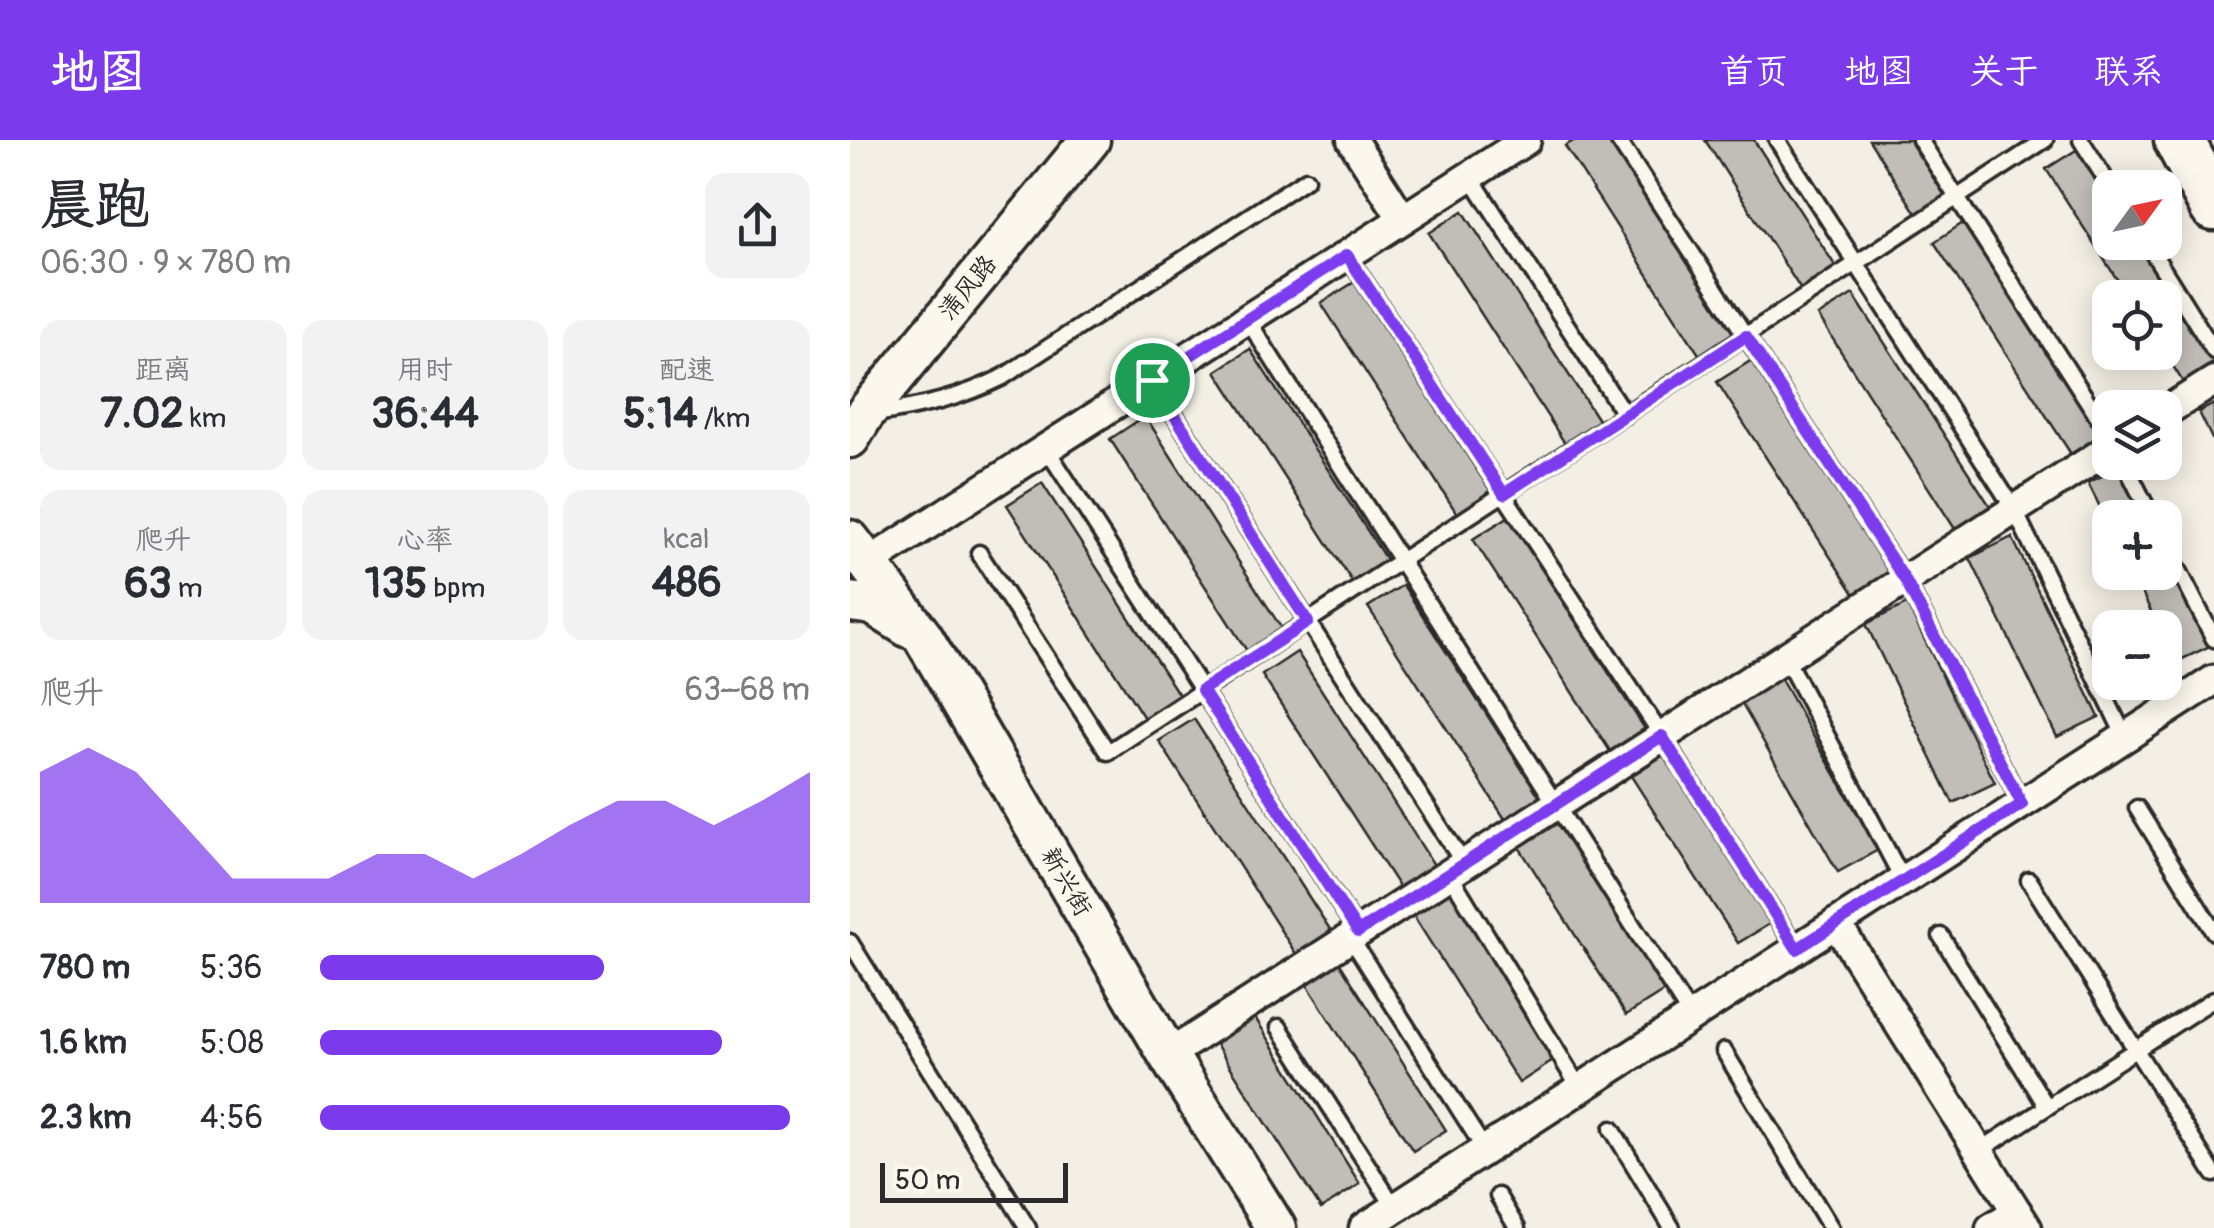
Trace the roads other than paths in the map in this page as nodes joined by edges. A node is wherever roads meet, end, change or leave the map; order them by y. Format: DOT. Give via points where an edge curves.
graph roads {
  1 [pos="1090,140"];
  2 [pos="1352,140"];
  3 [pos="1526,140"];
  4 [pos="1618,140"];
  5 [pos="1777,140"];
  6 [pos="1920,140"];
  7 [pos="2046,140"];
  8 [pos="2081,140"];
  9 [pos="2179,140"];
  10 [pos="2100,170"];
  11 [pos="1470,176"];
  12 [pos="1306,179"];
  13 [pos="1957,198"];
  14 [pos="2214,206"];
  15 [pos="1403,219"];
  16 [pos="1347,255"];
  17 [pos="2157,260"];
  18 [pos="1856,264"];
  19 [pos="1247,319"];
  20 [pos="1746,336"];
  21 [pos="2214,351"];
  22 [pos="1152,380"];
  23 [pos="2214,381"];
  24 [pos="2182,401"];
  25 [pos="2092,408"];
  26 [pos="1624,415"];
  27 [pos="857,426"];
  28 [pos="1046,448"];
  29 [pos="2092,459"];
  30 [pos="1504,494"];
  31 [pos="2014,509"];
  32 [pos="859,552"];
  33 [pos="979,553"];
  34 [pos="1400,561"];
  35 [pos="2182,576"];
  36 [pos="1905,580"];
  37 [pos="850,602"];
  38 [pos="1308,622"];
  39 [pos="923,637"];
  40 [pos="2214,640"];
  41 [pos="1785,656"];
  42 [pos="2214,680"];
  43 [pos="1202,690"];
  44 [pos="1662,736"];
  45 [pos="2125,737"];
  46 [pos="1556,804"];
  47 [pos="2022,804"];
  48 [pos="2136,808"];
  49 [pos="1457,868"];
  50 [pos="1904,880"];
  51 [pos="2029,880"];
  52 [pos="1836,924"];
  53 [pos="2214,932"];
  54 [pos="1354,934"];
  55 [pos="1942,936"];
  56 [pos="850,942"];
  57 [pos="1797,949"];
  58 [pos="2214,999"];
  59 [pos="1691,1017"];
  60 [pos="1280,1026"];
  61 [pos="2136,1050"];
  62 [pos="1724,1051"];
  63 [pos="1168,1054"];
  64 [pos="1580,1089"];
  65 [pos="2047,1108"];
  66 [pos="1612,1129"];
  67 [pos="1484,1150"];
  68 [pos="1979,1152"];
  69 [pos="2214,1174"];
  70 [pos="1498,1196"];
  71 [pos="1395,1208"];
  72 [pos="2022,1220"];
  73 [pos="1028,1228"];
  74 [pos="1276,1228"];
  75 [pos="1364,1228"];
  76 [pos="1518,1228"];
  77 [pos="1672,1228"];
  78 [pos="1832,1228"];
  79 [pos="1990,1228"];
  1 -- 27 [label="street, 清风路"];
  2 -- 15 [label="street"];
  3 -- 11 [label="street"];
  4 -- 20 [label="lane"];
  5 -- 18 [label="lane"];
  6 -- 13 [label="lane"];
  7 -- 13 [label="lane"];
  8 -- 10 [label="lane"];
  9 -- 14 [label="highway"];
  11 -- 15 [label="street"];
  11 -- 26 [label="lane"];
  12 -- 27 [label="lane" via="1003,377 967,395"];
  13 -- 18 [label="lane"];
  13 -- 25 [label="lane"];
  15 -- 16 [label="street"];
  16 -- 19 [label="street"];
  16 -- 30 [label="lane"];
  17 -- 21 [label="lane"];
  18 -- 20 [label="lane"];
  18 -- 31 [label="lane"];
  19 -- 22 [label="street"];
  19 -- 34 [label="lane"];
  20 -- 26 [label="lane"];
  20 -- 36 [label="lane"];
  22 -- 28 [label="street"];
  22 -- 38 [label="lane"];
  23 -- 24 [label="street"];
  26 -- 30 [label="lane"];
  28 -- 32 [label="street"];
  28 -- 43 [label="lane"];
  29 -- 31 [label="street"];
  30 -- 34 [label="lane"];
  30 -- 44 [label="lane"];
  31 -- 36 [label="street"];
  31 -- 45 [label="lane"];
  32 -- 39 [label="street, 新兴街"];
  33 -- 43 [label="lane" via="1108,752"];
  34 -- 38 [label="lane"];
  34 -- 46 [label="lane"];
  35 -- 40 [label="lane"];
  36 -- 41 [label="street"];
  36 -- 47 [label="lane"];
  37 -- 39 [label="street" via="874,604"];
  38 -- 43 [label="lane"];
  38 -- 49 [label="lane"];
  39 -- 63 [label="street, 新兴街"];
  41 -- 44 [label="street"];
  41 -- 50 [label="lane"];
  42 -- 45 [label="street"];
  43 -- 54 [label="lane"];
  44 -- 46 [label="street"];
  44 -- 57 [label="lane"];
  45 -- 47 [label="street"];
  46 -- 49 [label="street"];
  46 -- 59 [label="lane"];
  47 -- 50 [label="street"];
  48 -- 53 [label="lane"];
  49 -- 54 [label="street"];
  49 -- 64 [label="lane"];
  50 -- 52 [label="street"];
  51 -- 61 [label="lane"];
  52 -- 57 [label="street"];
  52 -- 68 [label="street"];
  54 -- 63 [label="street"];
  54 -- 67 [label="lane"];
  55 -- 65 [label="lane"];
  56 -- 73 [label="lane"];
  57 -- 59 [label="street"];
  58 -- 61 [label="lane"];
  59 -- 64 [label="street"];
  60 -- 71 [label="lane"];
  61 -- 65 [label="lane"];
  61 -- 69 [label="lane"];
  62 -- 78 [label="lane"];
  63 -- 74 [label="street, 新兴街"];
  64 -- 67 [label="street"];
  65 -- 68 [label="lane"];
  66 -- 77 [label="lane"];
  67 -- 71 [label="street"];
  68 -- 72 [label="street"];
  70 -- 76 [label="lane"];
  71 -- 75 [label="street"];
  72 -- 79 [label="street"];
}
